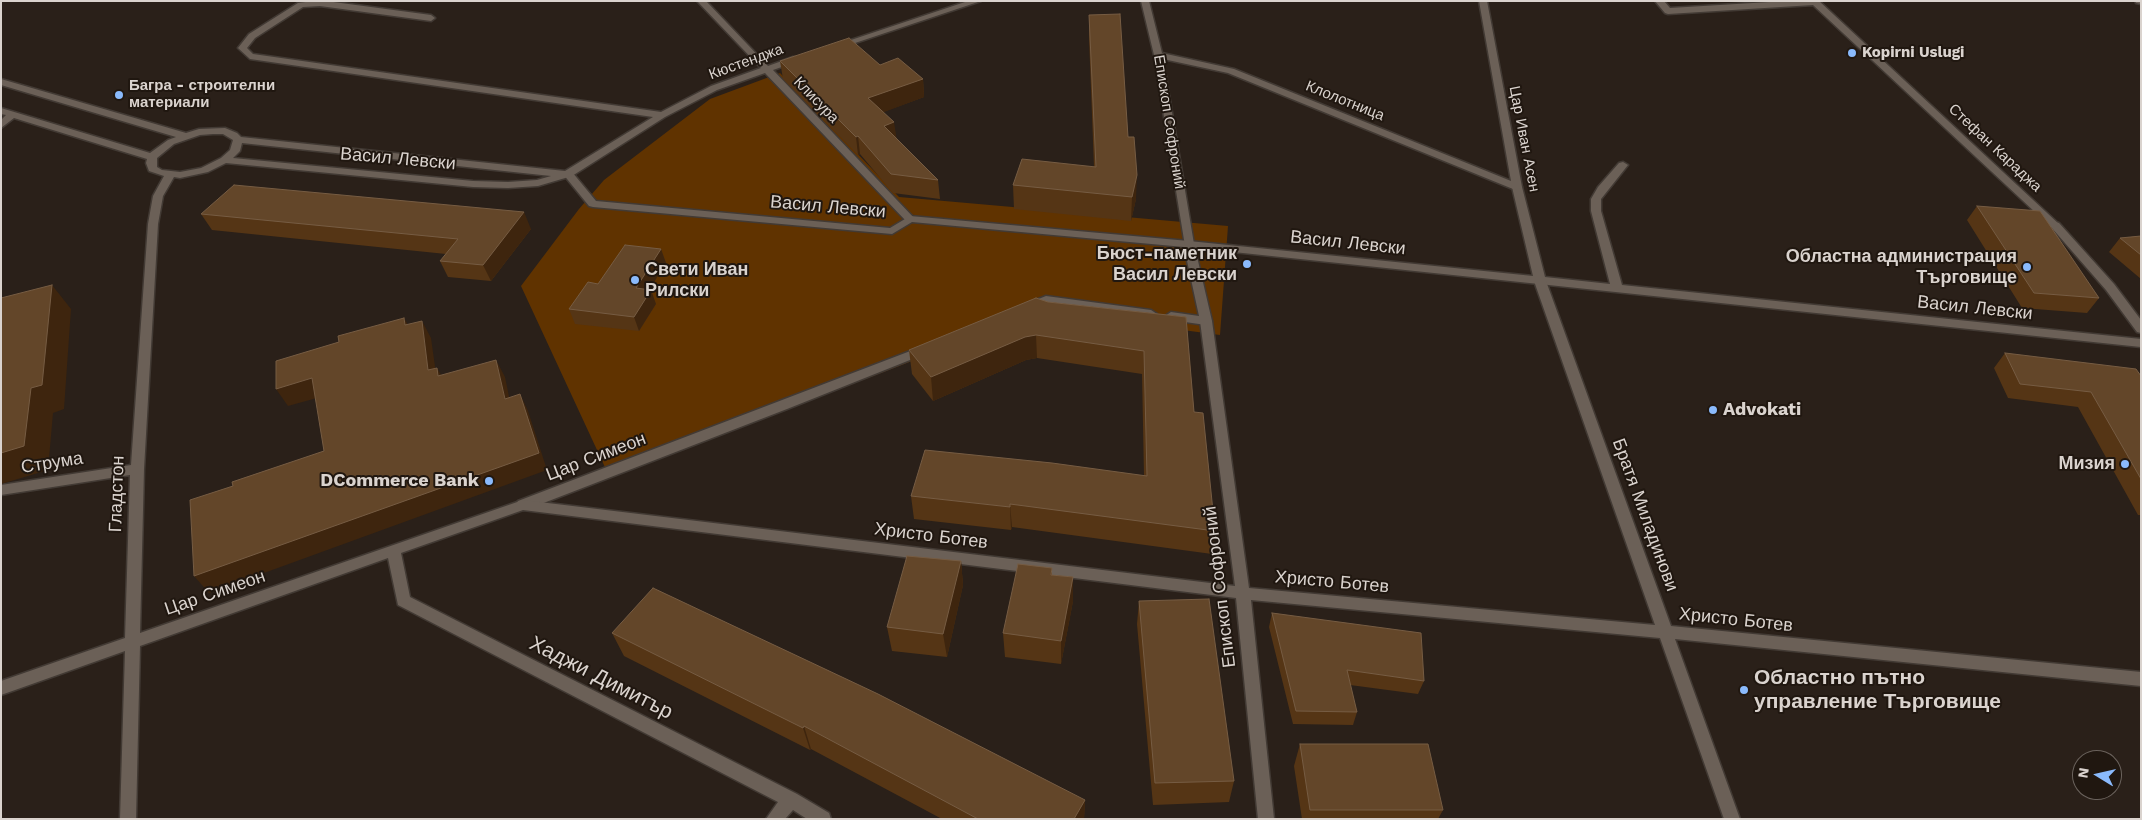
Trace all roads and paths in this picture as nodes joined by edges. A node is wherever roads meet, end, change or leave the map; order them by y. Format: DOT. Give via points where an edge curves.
graph roads {
  1 [pos="701,1"];
  2 [pos="977,1"];
  3 [pos="1145,1"];
  4 [pos="1482,1"];
  5 [pos="1659,1"];
  6 [pos="1814,2"];
  7 [pos="431,18"];
  8 [pos="830,48"];
  9 [pos="1158,55"];
  10 [pos="802,57"];
  11 [pos="766,69"];
  12 [pos="1,82"];
  13 [pos="1,111"];
  14 [pos="12,114"];
  15 [pos="662,114"];
  16 [pos="1,125"];
  17 [pos="184,136"];
  18 [pos="238,140"];
  19 [pos="152,157"];
  20 [pos="225,160"];
  21 [pos="1623,165"];
  22 [pos="568,174"];
  23 [pos="170,175"];
  24 [pos="1517,187"];
  25 [pos="910,219"];
  26 [pos="1189,244"];
  27 [pos="1540,281"];
  28 [pos="1617,288"];
  29 [pos="1019,311"];
  30 [pos="1206,321"];
  31 [pos="2141,330"];
  32 [pos="2141,343"];
  33 [pos="937,344"];
  34 [pos="137,469"];
  35 [pos="1,490"];
  36 [pos="523,505"];
  37 [pos="394,551"];
  38 [pos="1242,593"];
  39 [pos="1665,632"];
  40 [pos="134,641"];
  41 [pos="2139,682"];
  42 [pos="1,688"];
  43 [pos="792,800"];
  44 [pos="128,819"];
  45 [pos="774,819"];
  46 [pos="823,819"];
  47 [pos="1266,819"];
  48 [pos="1732,819"];
  1 -- 11 [label="street, Клисура"];
  2 -- 8 [label="street"];
  3 -- 9 [label="street, Епископ Софроний"];
  4 -- 24 [label="street, Цар Иван Асен"];
  5 -- 6 [label="street" via="1668,11"];
  6 -- 31 [label="street, Стефан Караджа" via="2054,225 2110,288"];
  7 -- 15 [label="street" via="320,3 301,5 252,36 242,48 250,56"];
  9 -- 24 [label="street, Клолотница" via="1232,72"];
  9 -- 26 [label="street, Епископ Софроний"];
  10 -- 11 [label="street, Кюстенджа"];
  11 -- 15 [label="street, Кюстенджа" via="714,88"];
  11 -- 25 [label="street, Клисура"];
  12 -- 17 [label="street"];
  13 -- 14 [label="street"];
  14 -- 16 [label="street"];
  14 -- 19 [label="street"];
  15 -- 22 [label="street, Кюстенджа"];
  17 -- 18 [label="street, Васил Левски" via="219,131 234,135"];
  17 -- 19 [label="street" via="170,142"];
  18 -- 20 [label="street" via="235,151"];
  18 -- 22 [label="street, Васил Левски"];
  19 -- 23 [label="street" via="153,169"];
  20 -- 22 [label="street, Васил Левски" via="490,185 526,184"];
  20 -- 23 [label="street" via="192,173"];
  21 -- 28 [label="street" via="1596,199 1596,211"];
  22 -- 25 [label="street, Васил Левски" via="593,204 892,231"];
  23 -- 34 [label="street, Гладстон" via="158,196 153,224"];
  24 -- 27 [label="street, Цар Иван Асен"];
  25 -- 26 [label="street, Васил Левски"];
  26 -- 27 [label="street, Васил Левски"];
  26 -- 30 [label="street, Епископ Софроний"];
  27 -- 28 [label="street, Васил Левски"];
  27 -- 39 [label="street, Братя Миладинови"];
  28 -- 32 [label="street, Васил Левски"];
  29 -- 30 [label="street" via="1046,300"];
  30 -- 38 [label="street, Епископ Софроний"];
  33 -- 36 [label="street, Цар Симеон"];
  34 -- 35 [label="street, Струма"];
  34 -- 40 [label="street, Гладстон"];
  36 -- 37 [label="street, Цар Симеон"];
  36 -- 38 [label="street, Христо Ботев"];
  37 -- 40 [label="street, Цар Симеон"];
  37 -- 43 [label="street, Хаджи Димитър" via="403,601"];
  38 -- 39 [label="street, Христо Ботев"];
  38 -- 47 [label="street, Епископ Софроний"];
  39 -- 41 [label="street, Христо Ботев"];
  39 -- 48 [label="street, Братя Миладинови"];
  40 -- 42 [label="street, Цар Симеон"];
  40 -- 44 [label="street, Гладстон"];
  43 -- 45 [label="street"];
  43 -- 46 [label="street, Хаджи Димитър"];
}
